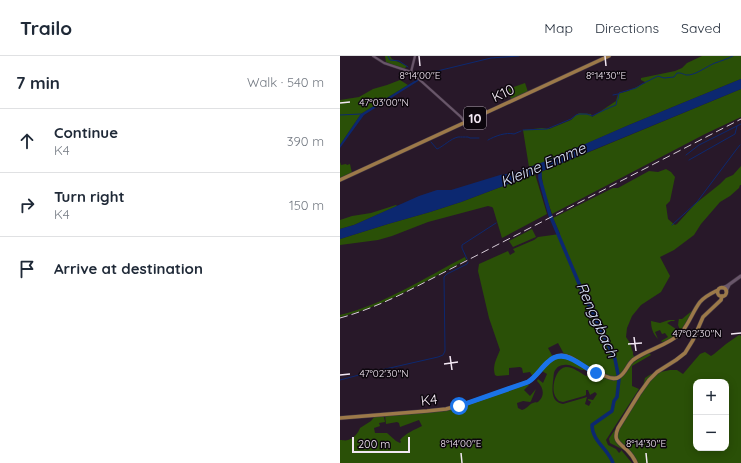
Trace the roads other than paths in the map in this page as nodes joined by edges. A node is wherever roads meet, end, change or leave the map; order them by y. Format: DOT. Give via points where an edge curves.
graph roads {
  1 [pos="373,56"];
  2 [pos="415,56"];
  3 [pos="610,56"];
  4 [pos="411,72"];
  5 [pos="465,123"];
  6 [pos="340,180"];
  7 [pos="741,276"];
  8 [pos="730,284"];
  9 [pos="726,291"];
  10 [pos="720,293"];
  11 [pos="340,418"];
  12 [pos="636,463"];
  1 -- 4 [label="street" via="384,63"];
  2 -- 4 [label="street"];
  3 -- 5 [label="main road, K10 / 10"];
  4 -- 5 [label="street"];
  5 -- 6 [label="main road, K10 / 10"];
  7 -- 8 [label="main road"];
  8 -- 9 [label="main road"];
  8 -- 10 [label="main road"];
  9 -- 10 [label="main road" via="724,289"];
  9 -- 10 [label="main road" via="726,294"];
  10 -- 11 [label="main road, K4" via="705,297 680,334 632,361 619,377 607,377 568,357 559,356 549,361 528,382 459,406 433,411"];
  10 -- 12 [label="main road" via="719,302 703,317 687,350 649,380 618,428 618,442"];
}
